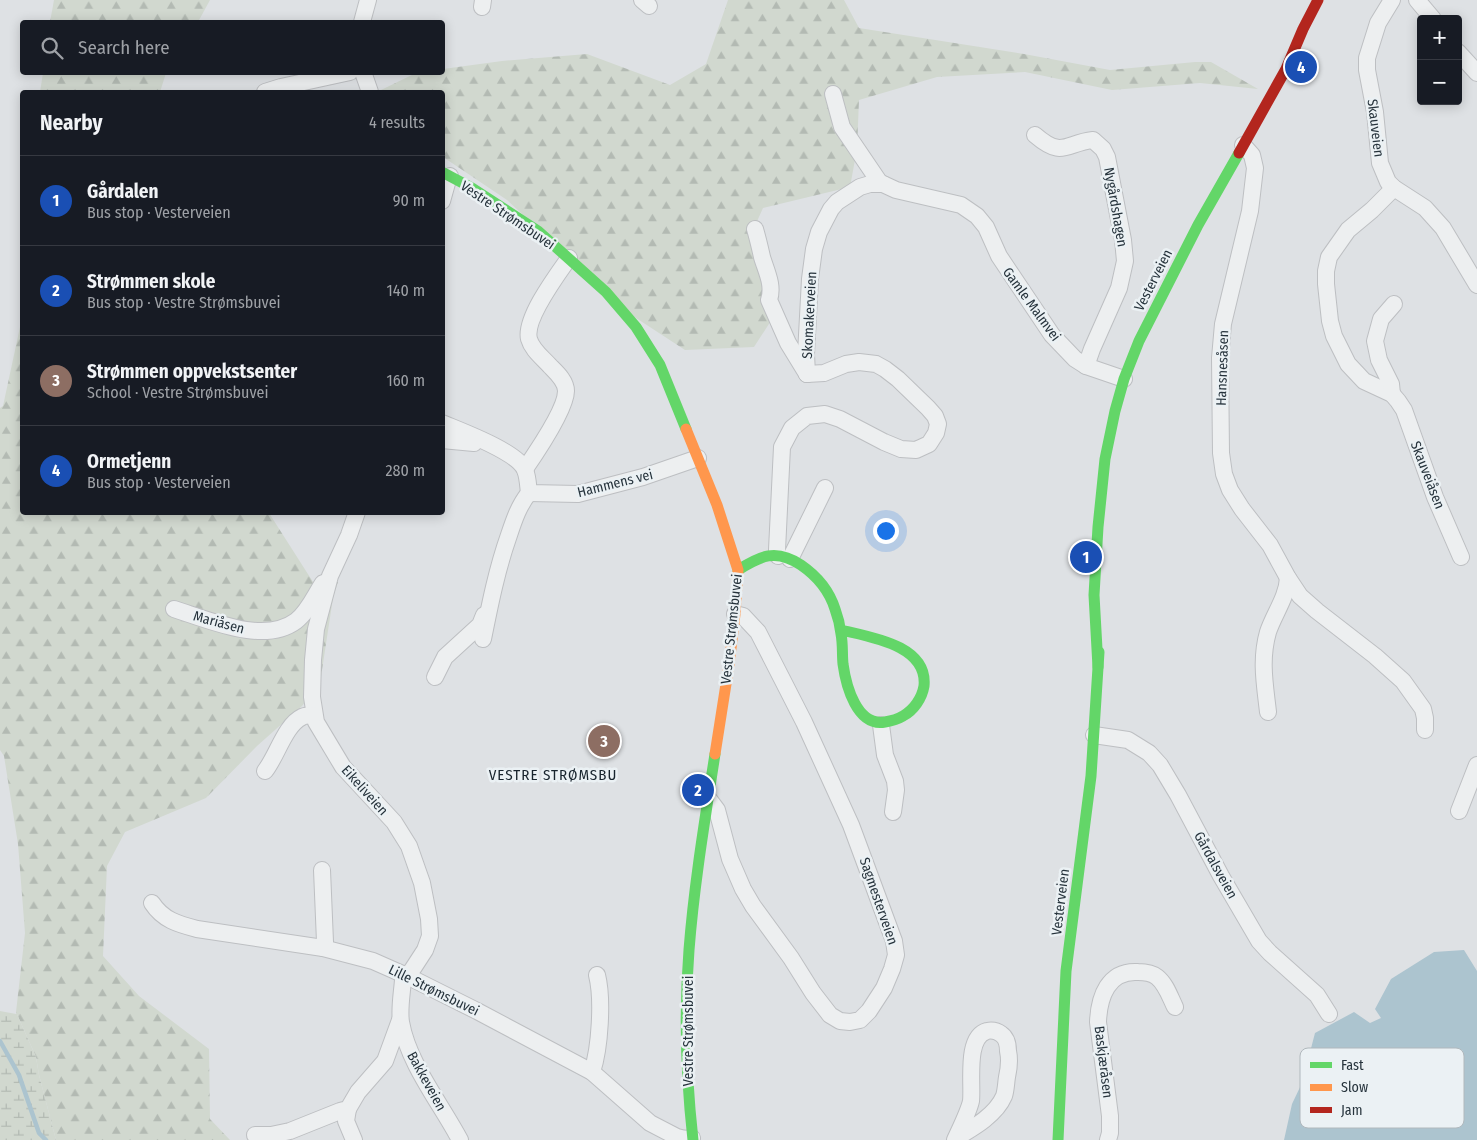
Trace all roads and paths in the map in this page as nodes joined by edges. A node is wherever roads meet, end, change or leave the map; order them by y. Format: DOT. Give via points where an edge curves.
graph roads {
  1 [pos="368,0"];
  2 [pos="1392,0"];
  3 [pos="1417,0"];
  4 [pos="1323,4"];
  5 [pos="1430,15"];
  6 [pos="363,20"];
  7 [pos="1462,56"];
  8 [pos="1477,73"];
  9 [pos="337,75"];
  10 [pos="364,75"];
  11 [pos="273,90"];
  12 [pos="369,90"];
  13 [pos="833,94"];
  14 [pos="1035,136"];
  15 [pos="1244,145"];
  16 [pos="446,174"];
  17 [pos="883,184"];
  18 [pos="1394,188"];
  19 [pos="445,190"];
  20 [pos="961,205"];
  21 [pos="755,229"];
  22 [pos="569,258"];
  23 [pos="1477,285"];
  24 [pos="1394,304"];
  25 [pos="1086,366"];
  26 [pos="807,374"];
  27 [pos="1124,379"];
  28 [pos="1392,394"];
  29 [pos="445,423"];
  30 [pos="445,440"];
  31 [pos="499,448"];
  32 [pos="698,458"];
  33 [pos="525,469"];
  34 [pos="825,488"];
  35 [pos="529,493"];
  36 [pos="356,515"];
  37 [pos="1461,557"];
  38 [pos="784,558"];
  39 [pos="738,570"];
  40 [pos="330,576"];
  41 [pos="1288,578"];
  42 [pos="490,601"];
  43 [pos="174,610"];
  44 [pos="735,614"];
  45 [pos="841,630"];
  46 [pos="483,639"];
  47 [pos="434,677"];
  48 [pos="1268,712"];
  49 [pos="314,715"];
  50 [pos="881,725"];
  51 [pos="1425,730"];
  52 [pos="1094,735"];
  53 [pos="1477,765"];
  54 [pos="266,771"];
  55 [pos="708,798"];
  56 [pos="1459,811"];
  57 [pos="894,812"];
  58 [pos="322,870"];
  59 [pos="152,902"];
  60 [pos="323,948"];
  61 [pos="597,974"];
  62 [pos="407,976"];
  63 [pos="1175,1007"];
  64 [pos="1329,1014"];
  65 [pos="400,1020"];
  66 [pos="592,1072"];
  67 [pos="348,1109"];
  68 [pos="255,1135"];
  69 [pos="692,1139"];
  70 [pos="956,1139"];
  71 [pos="354,1140"];
  72 [pos="460,1140"];
  73 [pos="1058,1140"];
  74 [pos="1108,1140"];
  1 -- 6 [label="street"];
  2 -- 18 [label="street, Skauveien" via="1378,22 1367,58 1367,70 1380,163"];
  3 -- 5 [label="street"];
  4 -- 15 [label="main road, Vesterveien"];
  7 -- 8 [label="street"];
  9 -- 11 [label="street"];
  10 -- 12 [label="street"];
  13 -- 17 [label="street" via="842,128"];
  14 -- 25 [label="street, Nygårdshagen" via="1061,149 1093,140 1104,149 1107,157 1124,261 1119,288"];
  15 -- 27 [label="main road, Vesterveien" via="1166,287"];
  15 -- 41 [label="street, Hansnesåsen" via="1252,155 1255,168 1250,211 1223,324 1221,453 1230,490 1270,545"];
  16 -- 19 [label="street"];
  16 -- 22 [label="main road, Vestre Strømsbuvei" via="538,231"];
  17 -- 20 [label="street, Skomakerveien"];
  17 -- 26 [label="street, Skomakerveien" via="860,187 837,202 819,232 810,279"];
  18 -- 23 [label="street, Skauveien" via="1425,208 1443,228"];
  18 -- 28 [label="street" via="1348,230 1329,257 1326,271 1330,321 1348,364 1364,381"];
  20 -- 25 [label="street, Gamle Malmvei" via="986,227 999,256 1052,335"];
  21 -- 26 [label="street" via="769,275 769,300 788,343"];
  22 -- 32 [label="main road, Vestre Strømsbuvei" via="606,292 641,334 660,365"];
  22 -- 33 [label="street" via="544,293 528,337 531,346 565,385 565,400"];
  24 -- 28 [label="street, Skauveiåsen" via="1381,319 1375,341"];
  25 -- 27 [label="street, Gamle Malmvei"];
  26 -- 38 [label="street, Skomakerveien" via="824,373 859,362 876,364 928,408 938,424 929,444 916,450 901,449 825,414 807,416 792,428 782,447 776,550"];
  27 -- 52 [label="main road, Vesterveien" via="1105,458 1098,527 1094,595 1098,667"];
  28 -- 37 [label="street, Skauveiåsen" via="1404,410"];
  29 -- 31 [label="street"];
  30 -- 31 [label="street"];
  31 -- 33 [label="street" via="513,456"];
  32 -- 35 [label="street, Hammens vei" via="578,494"];
  32 -- 39 [label="main road, Vestre Strømsbuvei"];
  33 -- 35 [label="street"];
  34 -- 38 [label="street"];
  35 -- 42 [label="street" via="514,519"];
  36 -- 40 [label="street, Eikeliveien"];
  38 -- 39 [label="main road" via="766,556"];
  38 -- 45 [label="main road" via="798,562 825,586"];
  39 -- 44 [label="main road, Vestre Strømsbuvei"];
  40 -- 43 [label="street, Mariåsen" via="305,611 279,630 241,630"];
  40 -- 49 [label="street, Eikeliveien" via="316,637"];
  41 -- 48 [label="street" via="1288,586 1266,642 1263,666"];
  41 -- 51 [label="street, Hansnesåsen" via="1300,596 1403,681 1423,709"];
  42 -- 46 [label="street"];
  42 -- 47 [label="street" via="480,625 445,657"];
  44 -- 55 [label="main road, Vestre Strømsbuvei"];
  44 -- 55 [label="street, Sagmesterveien" via="743,616 758,632 804,722 852,825 894,941 896,954 890,975 869,1012 860,1020 840,1021 830,1015 753,906 730,859 717,810"];
  45 -- 50 [label="main road" via="844,669 852,700 864,716"];
  45 -- 50 [label="main road" via="891,643 905,650 919,663 924,673 920,701 904,716"];
  49 -- 54 [label="street" via="302,717 290,726"];
  49 -- 62 [label="street, Eikeliveien" via="343,767 394,822 409,846 422,882 430,936 425,950"];
  50 -- 57 [label="street" via="895,781"];
  52 -- 64 [label="street, Gårdalsveien" via="1128,740 1149,753 1160,765 1259,941 1316,995"];
  52 -- 73 [label="main road, Vesterveien" via="1066,971"];
  53 -- 56 [label="street"];
  55 -- 69 [label="main road, Vestre Strømsbuvei" via="688,967 688,1092"];
  58 -- 60 [label="street"];
  59 -- 60 [label="street, Lille Strømsbuvei" via="176,924"];
  60 -- 62 [label="street, Lille Strømsbuvei" via="373,961"];
  61 -- 66 [label="street" via="600,1007"];
  62 -- 65 [label="street, Bakkeveien" via="403,980"];
  62 -- 66 [label="street, Lille Strømsbuvei"];
  63 -- 74 [label="street, Baskjæråsen" via="1163,984 1144,972 1119,975 1108,985 1099,1008 1098,1022 1110,1116"];
  65 -- 67 [label="street, Bakkeveien" via="385,1062 358,1092"];
  65 -- 72 [label="street, Bakkeveien" via="417,1067"];
  66 -- 69 [label="street, Lille Strømsbuvei" via="650,1123 677,1137"];
  67 -- 68 [label="street" via="290,1131"];
  67 -- 71 [label="street" via="346,1121"];
  70 -- 70 [label="street" via="970,1103 971,1066 977,1038 988,1030 997,1031 1007,1041 1010,1062 1004,1094 991,1112"];
}
